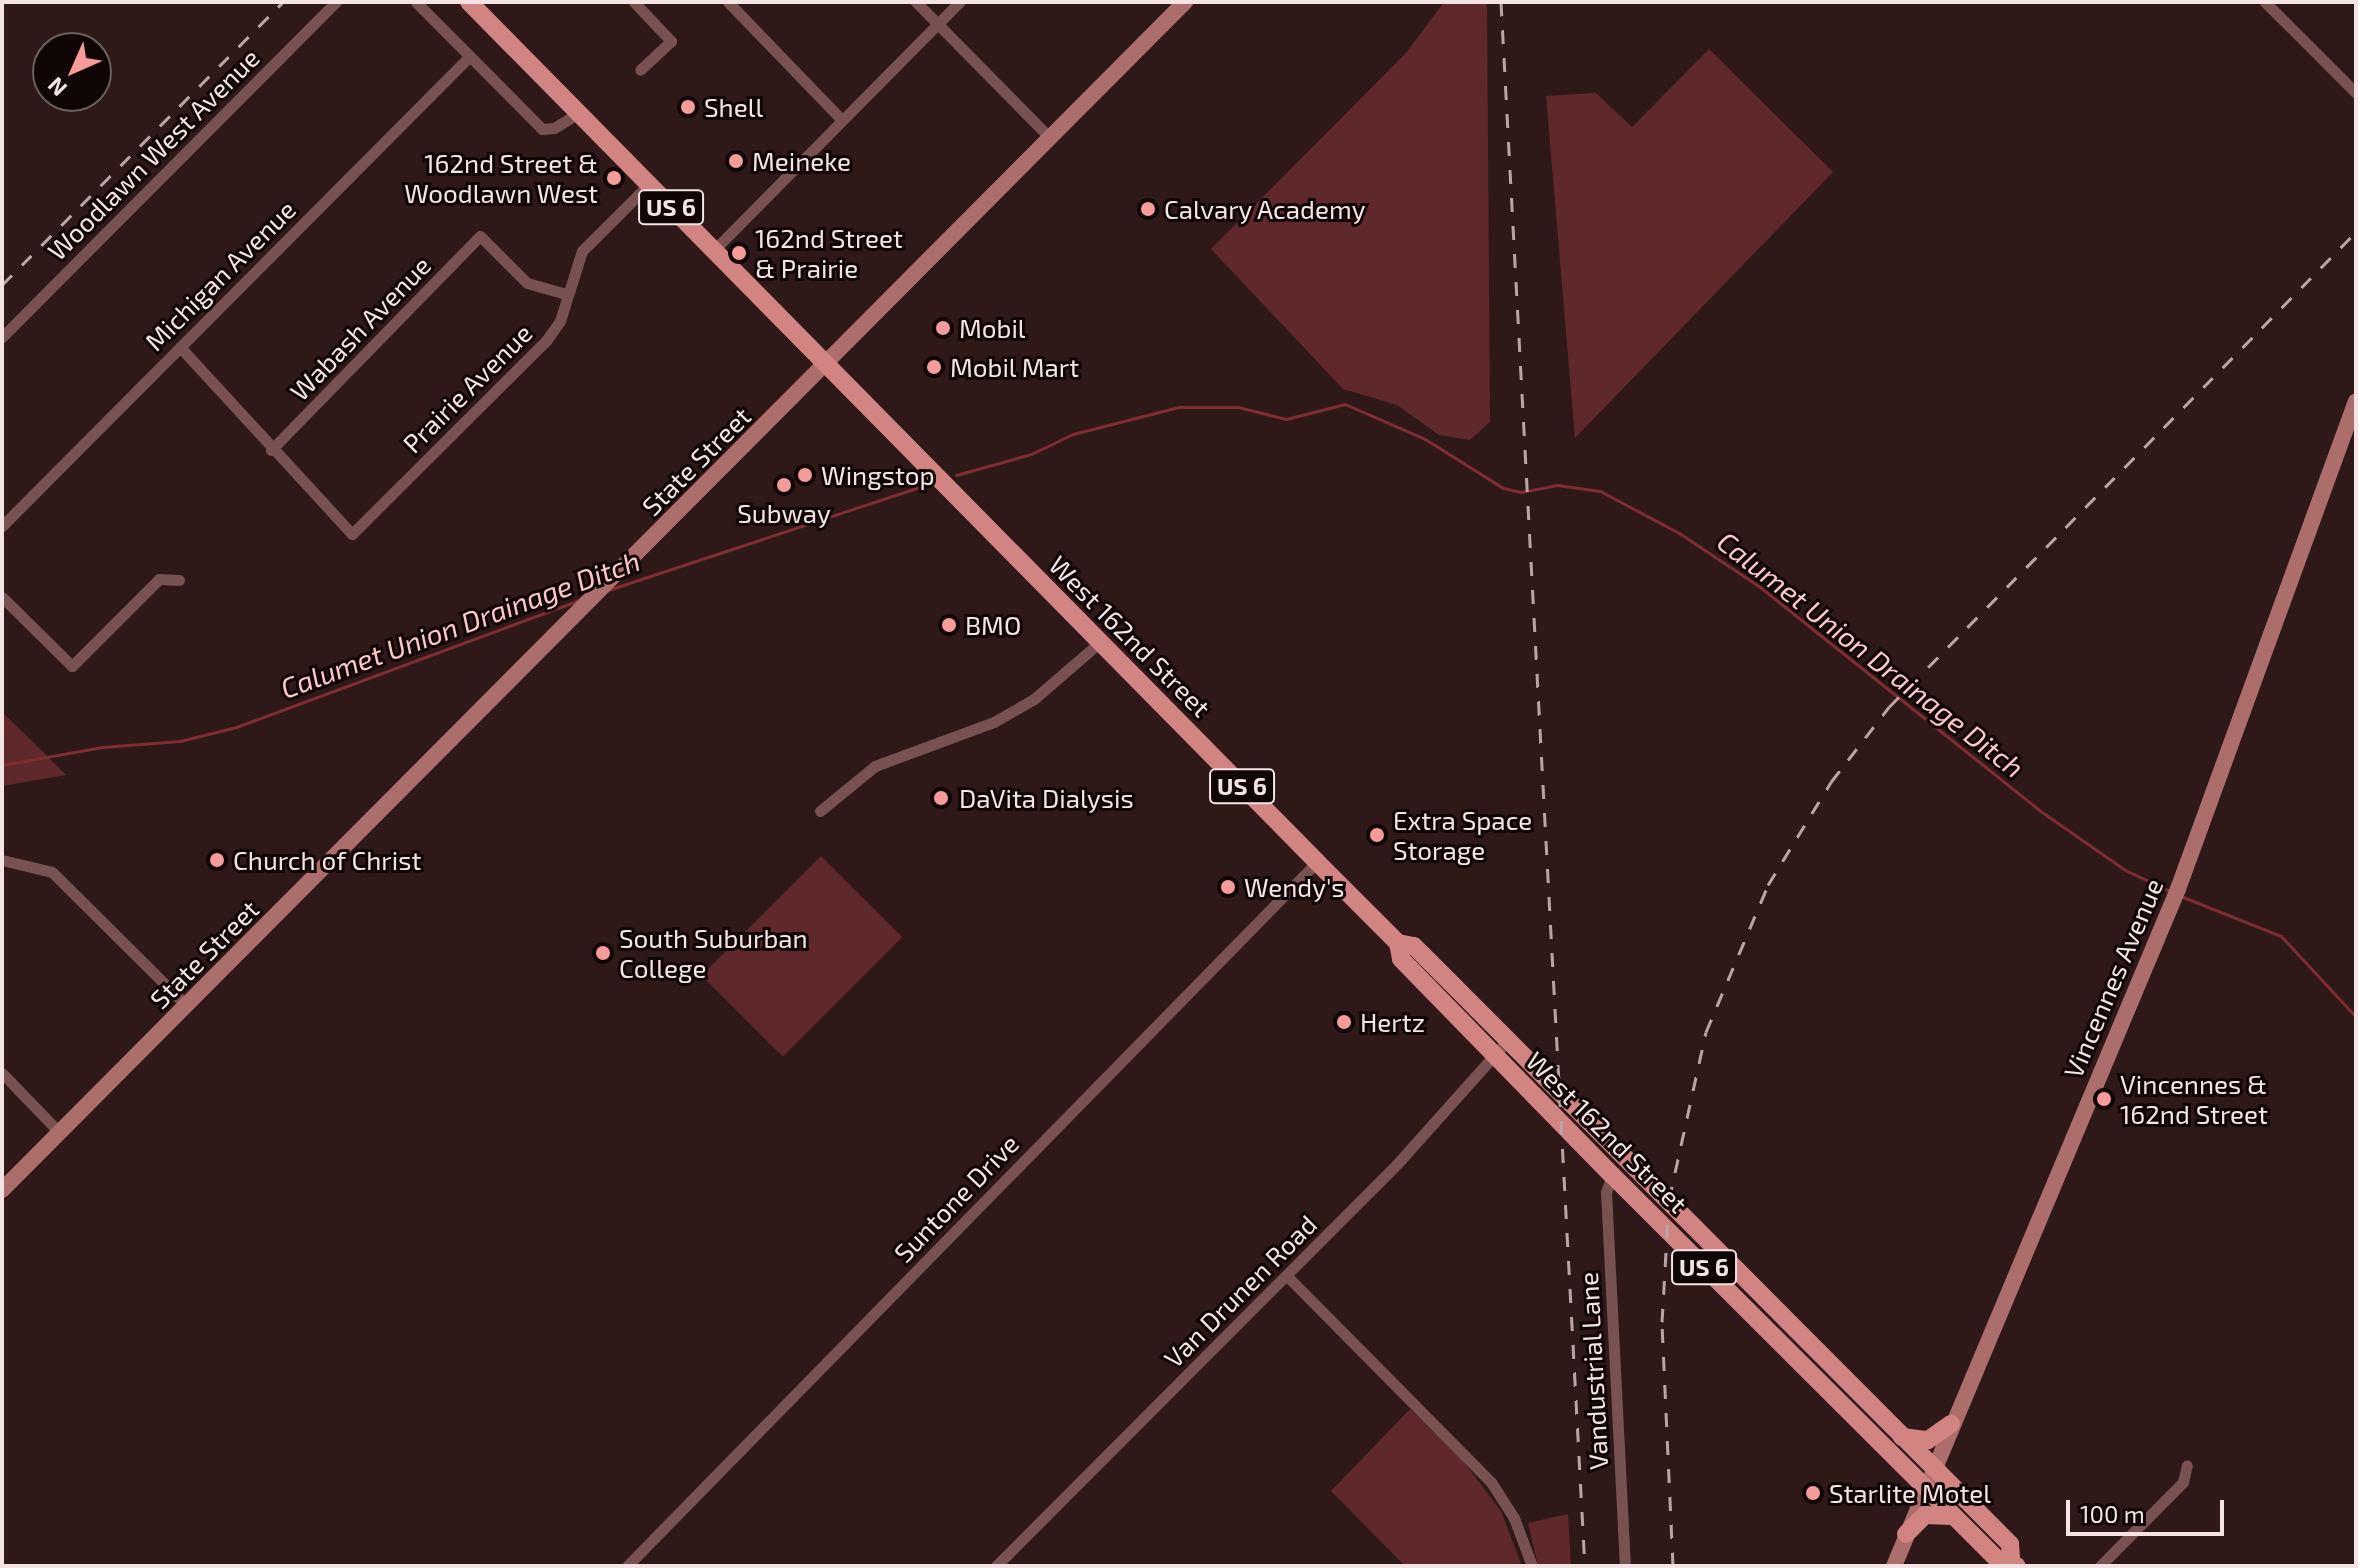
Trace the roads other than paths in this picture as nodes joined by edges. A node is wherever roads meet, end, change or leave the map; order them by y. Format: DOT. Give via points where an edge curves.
graph roads {
  1 [pos="336,2"];
  2 [pos="416,2"];
  3 [pos="469,2"];
  4 [pos="634,2"];
  5 [pos="728,2"];
  6 [pos="916,2"];
  7 [pos="959,2"];
  8 [pos="1185,2"];
  9 [pos="2265,2"];
  10 [pos="938,24"];
  11 [pos="470,56"];
  12 [pos="640,70"];
  13 [pos="2356,93"];
  14 [pos="579,113"];
  15 [pos="842,120"];
  16 [pos="1050,138"];
  17 [pos="649,184"];
  18 [pos="714,250"];
  19 [pos="566,294"];
  20 [pos="2,337"];
  21 [pos="180,347"];
  22 [pos="826,365"];
  23 [pos="2356,401"];
  24 [pos="271,450"];
  25 [pos="2,526"];
  26 [pos="179,580"];
  27 [pos="2,597"];
  28 [pos="1100,642"];
  29 [pos="820,811"];
  30 [pos="2,860"];
  31 [pos="1317,862"];
  32 [pos="1398,943"];
  33 [pos="187,1006"];
  34 [pos="1508,1040"];
  35 [pos="1496,1058"];
  36 [pos="2,1073"];
  37 [pos="59,1132"];
  38 [pos="1627,1158"];
  39 [pos="1612,1175"];
  40 [pos="2,1190"];
  41 [pos="1287,1276"];
  42 [pos="1951,1424"];
  43 [pos="1902,1437"];
  44 [pos="2187,1465"];
  45 [pos="1933,1468"];
  46 [pos="1925,1487"];
  47 [pos="1953,1516"];
  48 [pos="1906,1534"];
  49 [pos="2014,1563"];
  50 [pos="627,1566"];
  51 [pos="996,1566"];
  52 [pos="1532,1566"];
  53 [pos="1625,1566"];
  54 [pos="1894,1566"];
  55 [pos="2100,1566"];
  1 -- 20 [label="street, Woodlawn West Avenue"];
  2 -- 11 [label="street"];
  3 -- 14 [label="main road, US 6"];
  4 -- 12 [label="street" via="671,41"];
  5 -- 15 [label="street"];
  6 -- 10 [label="street"];
  7 -- 10 [label="street"];
  8 -- 16 [label="street, State Street"];
  9 -- 13 [label="street"];
  10 -- 15 [label="street"];
  10 -- 16 [label="street"];
  11 -- 14 [label="street" via="542,129"];
  11 -- 21 [label="street, Michigan Avenue"];
  14 -- 17 [label="main road, US 6"];
  15 -- 18 [label="street"];
  16 -- 22 [label="street, State Street"];
  17 -- 18 [label="main road, US 6"];
  17 -- 19 [label="street, Prairie Avenue" via="582,251"];
  18 -- 22 [label="main road, US 6"];
  19 -- 24 [label="street, Wabash Avenue" via="527,283 480,236"];
  19 -- 24 [label="street, Prairie Avenue" via="560,321 546,341 352,534"];
  21 -- 24 [label="street"];
  21 -- 25 [label="street, Michigan Avenue"];
  22 -- 28 [label="main road, West 162nd Street / US 6"];
  22 -- 33 [label="street, State Street"];
  23 -- 42 [label="street, Vincennes Avenue" via="2175,895"];
  26 -- 27 [label="street" via="159,579 72,666"];
  28 -- 29 [label="street" via="1034,699 994,722 875,766"];
  28 -- 31 [label="main road, West 162nd Street / US 6"];
  30 -- 33 [label="street" via="36,864 52,872"];
  31 -- 32 [label="main road, West 162nd Street / US 6"];
  31 -- 50 [label="street, Suntone Drive"];
  32 -- 34 [label="main road, West 162nd Street / US 6" via="1414,946"];
  32 -- 35 [label="main road, West 162nd Street / US 6" via="1401,959"];
  33 -- 37 [label="street, State Street"];
  34 -- 35 [label="street, Van Drunen Road"];
  34 -- 38 [label="main road, West 162nd Street / US 6"];
  35 -- 39 [label="main road, West 162nd Street / US 6"];
  35 -- 41 [label="street, Van Drunen Road"];
  36 -- 37 [label="street"];
  37 -- 40 [label="street, State Street"];
  38 -- 39 [label="main road"];
  38 -- 43 [label="main road, West 162nd Street / US 6"];
  39 -- 46 [label="main road, West 162nd Street / US 6"];
  39 -- 53 [label="street, Vandustrial Lane" via="1606,1192"];
  41 -- 51 [label="street, Van Drunen Road"];
  41 -- 52 [label="street" via="1491,1482 1514,1518"];
  42 -- 43 [label="main road" via="1928,1440"];
  42 -- 45 [label="street, Vincennes Avenue"];
  43 -- 45 [label="main road, West 162nd Street / US 6"];
  44 -- 55 [label="street" via="2183,1482"];
  45 -- 46 [label="street, Vincennes Avenue"];
  45 -- 49 [label="main road, US 6" via="2010,1544"];
  46 -- 47 [label="main road, US 6"];
  46 -- 48 [label="street, Vincennes Avenue"];
  47 -- 48 [label="main road" via="1925,1515"];
  47 -- 49 [label="main road, US 6" via="1996,1558"];
  48 -- 54 [label="street, Vincennes Avenue"];
}
